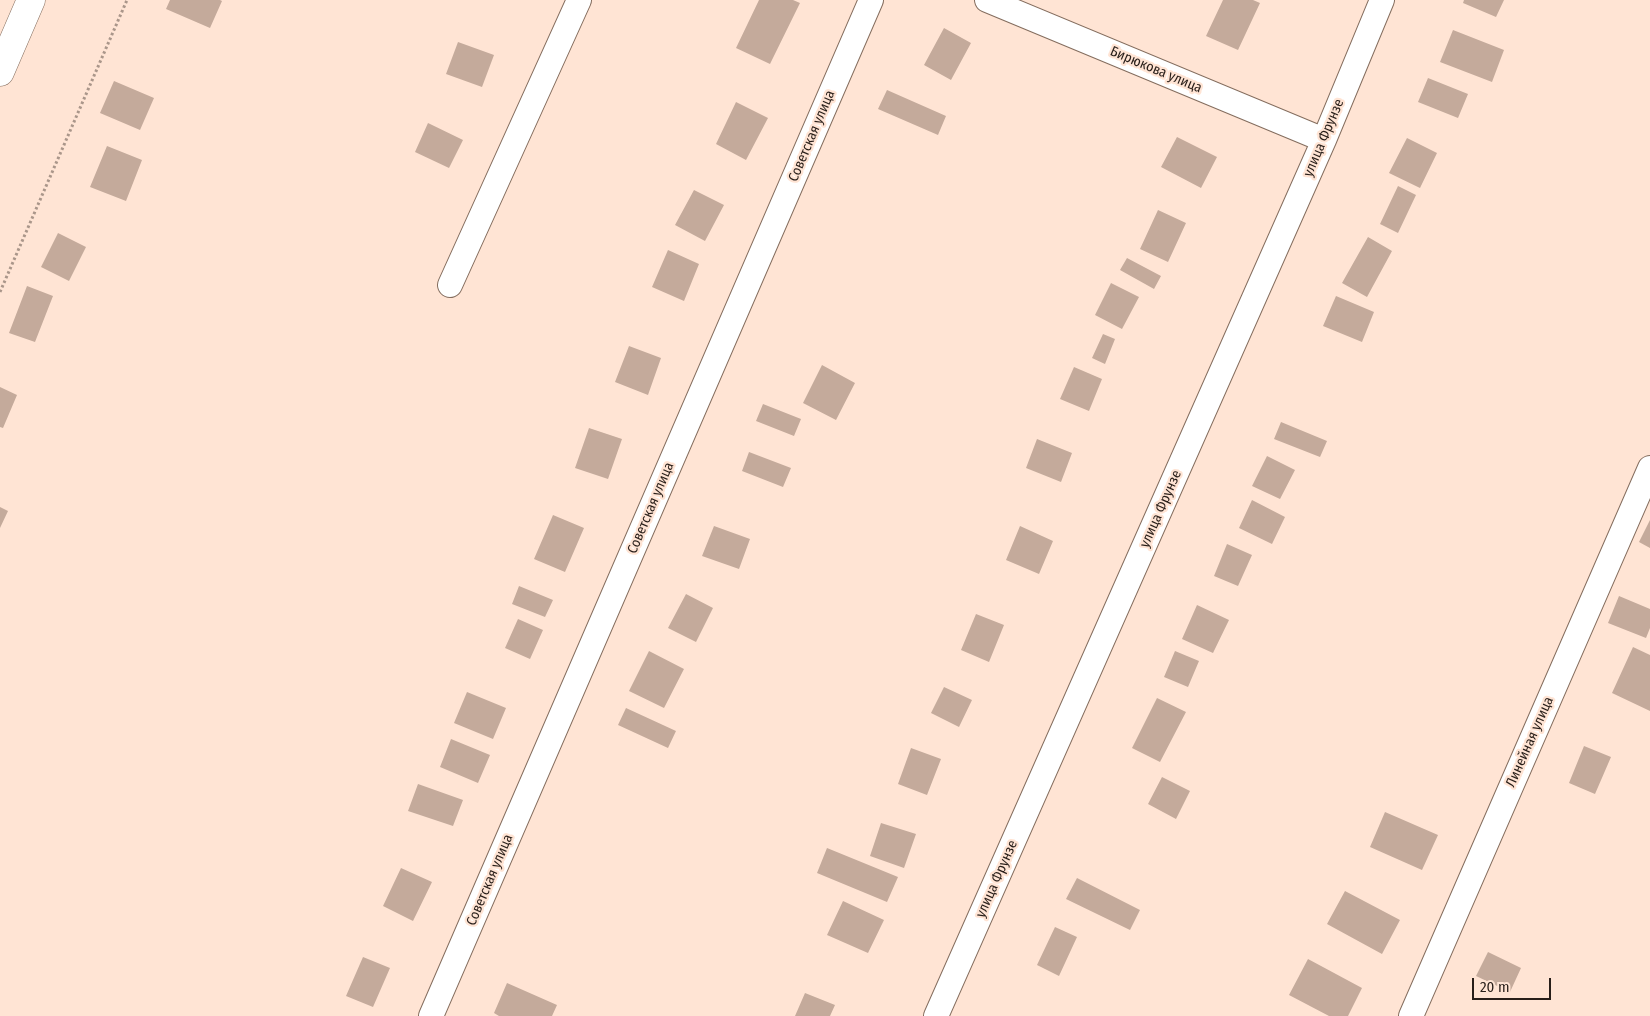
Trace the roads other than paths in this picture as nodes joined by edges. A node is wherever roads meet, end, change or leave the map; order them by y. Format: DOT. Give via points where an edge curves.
graph roads {
  1 [pos="31,0"];
  2 [pos="579,0"];
  3 [pos="871,0"];
  4 [pos="987,0"];
  5 [pos="1382,0"];
  6 [pos="0,72"];
  7 [pos="1324,140"];
  8 [pos="450,285"];
  9 [pos="1650,468"];
  10 [pos="431,1016"];
  11 [pos="936,1016"];
  12 [pos="1411,1016"];
  1 -- 6 [label="main road"];
  2 -- 8 [label="street"];
  3 -- 10 [label="street, Советская улица"];
  4 -- 7 [label="street, Бирюкова улица"];
  5 -- 7 [label="street, улица Фрунзе"];
  7 -- 11 [label="street, улица Фрунзе"];
  9 -- 12 [label="street, Линейная улица"];
}
